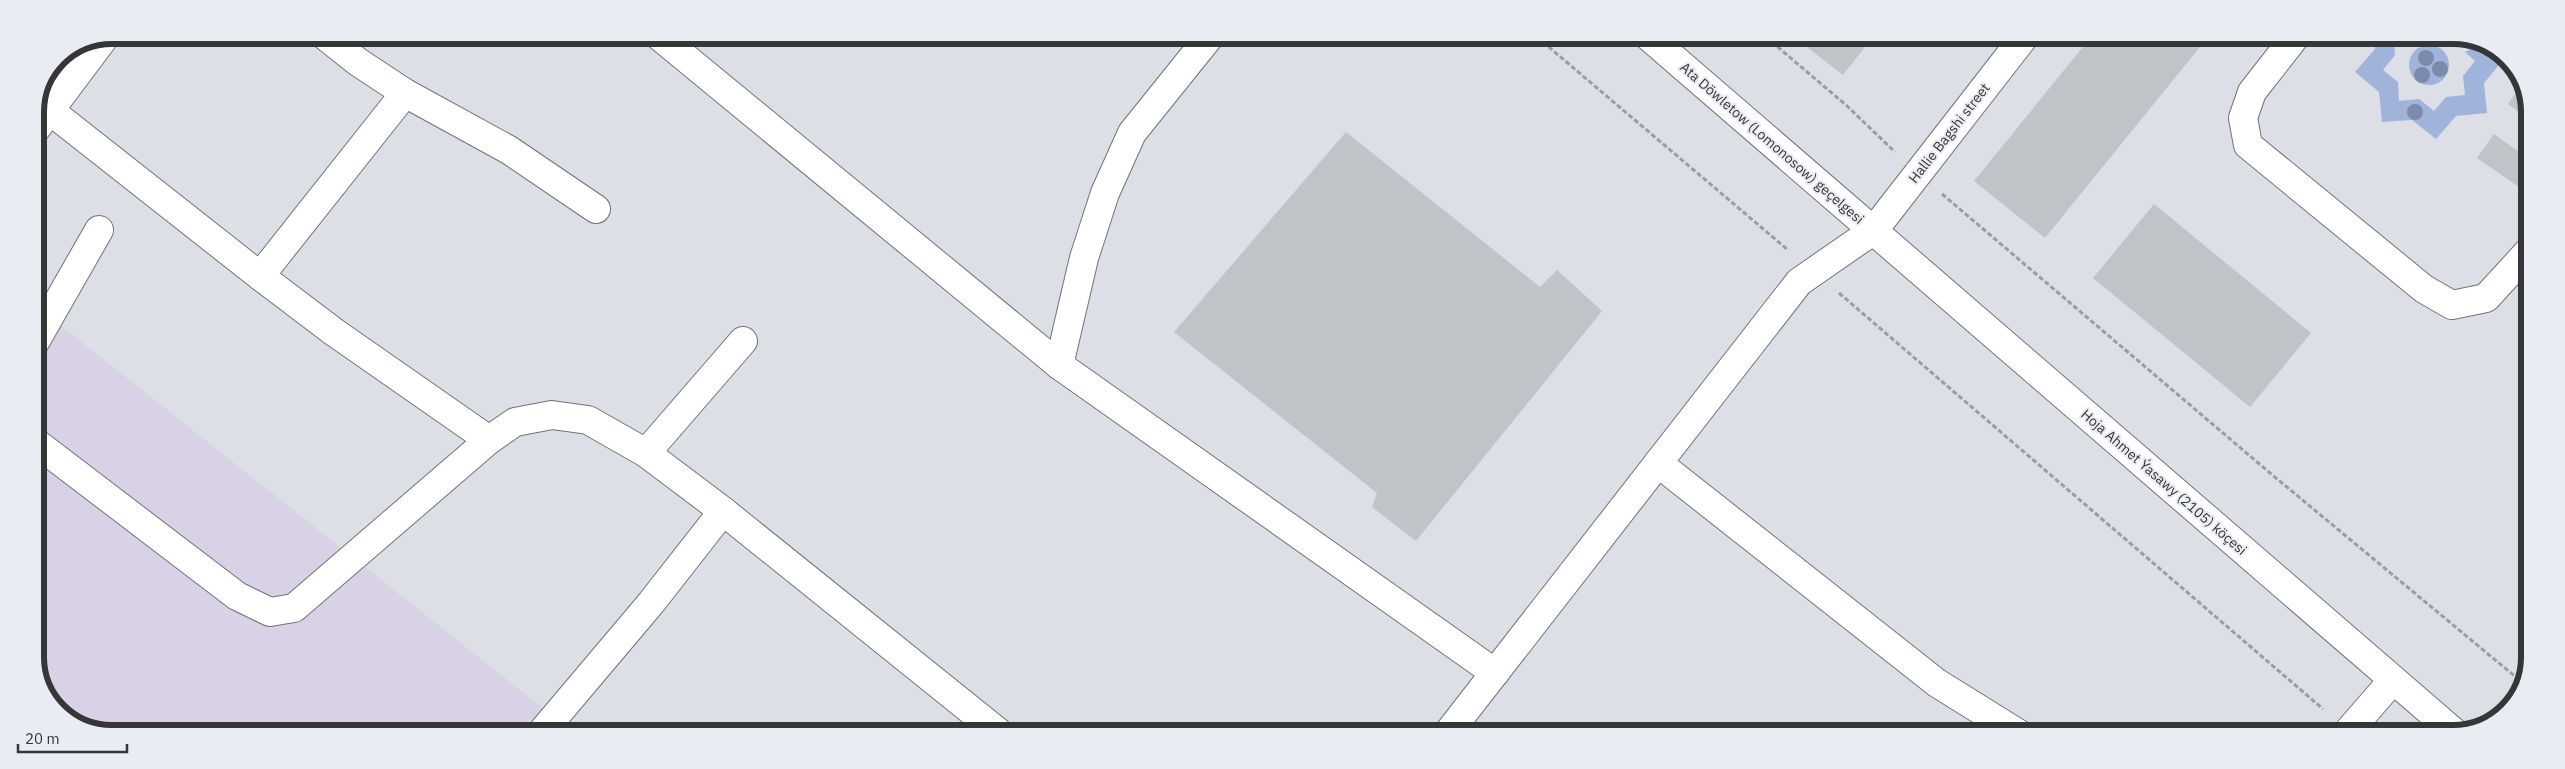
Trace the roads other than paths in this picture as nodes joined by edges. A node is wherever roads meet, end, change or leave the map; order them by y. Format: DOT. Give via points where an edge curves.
graph roads {
  1 [pos="335,44"];
  2 [pos="669,44"];
  3 [pos="1204,44"];
  4 [pos="1656,44"];
  5 [pos="2019,44"];
  6 [pos="2290,44"];
  7 [pos="98,45"];
  8 [pos="405,93"];
  9 [pos="44,111"];
  10 [pos="44,117"];
  11 [pos="596,209"];
  12 [pos="98,230"];
  13 [pos="1874,230"];
  14 [pos="2521,260"];
  15 [pos="260,276"];
  16 [pos="44,326"];
  17 [pos="743,341"];
  18 [pos="1059,365"];
  19 [pos="489,440"];
  20 [pos="44,449"];
  21 [pos="646,453"];
  22 [pos="1658,464"];
  23 [pos="723,511"];
  24 [pos="1495,673"];
  25 [pos="2392,680"];
  26 [pos="548,725"];
  27 [pos="989,725"];
  28 [pos="1454,725"];
  29 [pos="2005,725"];
  30 [pos="2354,725"];
  31 [pos="2445,725"];
  1 -- 8 [label="street"];
  2 -- 18 [label="street"];
  3 -- 18 [label="street" via="1132,133 1105,193 1084,258"];
  4 -- 13 [label="street, Ata Döwletow (Lomonosow) geçelgesi"];
  5 -- 13 [label="street, Hallie Bagshi street"];
  6 -- 14 [label="street" via="2252,92 2244,118 2248,145 2424,289 2452,305 2486,298"];
  7 -- 9 [label="street"];
  8 -- 11 [label="street" via="509,150"];
  8 -- 15 [label="street"];
  10 -- 15 [label="street"];
  12 -- 16 [label="street"];
  13 -- 22 [label="street, Hallie Bagshi street" via="1799,282"];
  13 -- 25 [label="street, Hoja Ahmet Ýasawy (2105) köçesi"];
  15 -- 19 [label="street"];
  17 -- 21 [label="street"];
  18 -- 24 [label="street"];
  19 -- 20 [label="street" via="294,608 270,612 237,596"];
  19 -- 21 [label="street" via="515,422 552,415 588,420"];
  21 -- 23 [label="street"];
  22 -- 24 [label="street, Hallie Bagshi street"];
  22 -- 29 [label="street" via="1937,683"];
  23 -- 26 [label="street" via="651,603"];
  23 -- 27 [label="street"];
  24 -- 28 [label="street, Hallie Bagshi street"];
  25 -- 30 [label="street"];
  25 -- 31 [label="street, Hoja Ahmet Ýasawy (2105) köçesi"];
}
